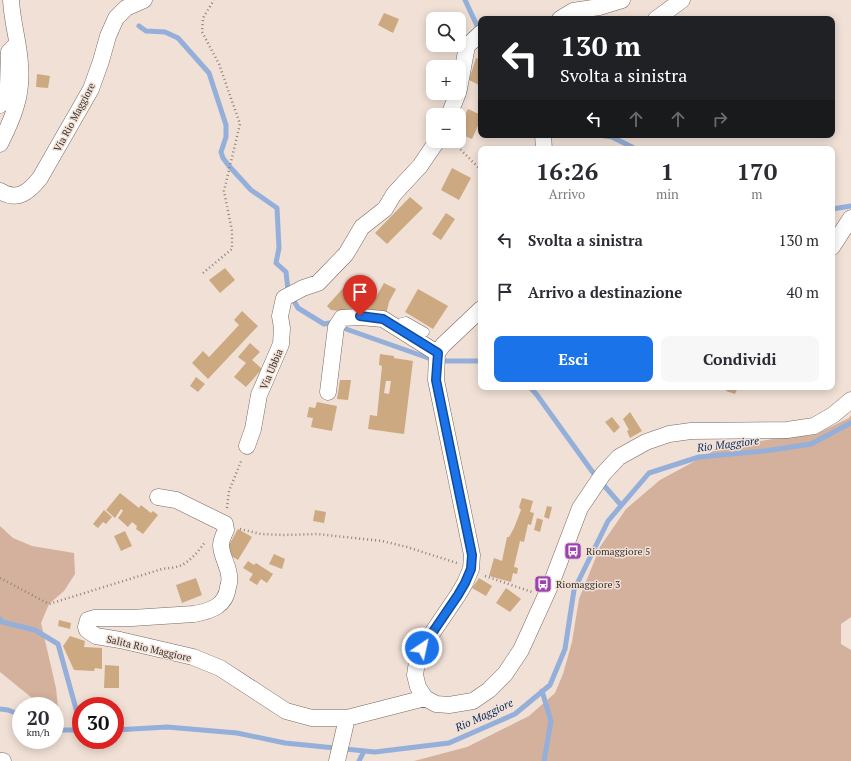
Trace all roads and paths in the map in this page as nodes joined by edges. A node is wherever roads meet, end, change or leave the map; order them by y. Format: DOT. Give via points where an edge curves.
graph roads {
  1 [pos="11,0"];
  2 [pos="144,0"];
  3 [pos="214,0"];
  4 [pos="622,0"];
  5 [pos="682,0"];
  6 [pos="564,16"];
  7 [pos="660,16"];
  8 [pos="478,36"];
  9 [pos="17,44"];
  10 [pos="464,60"];
  11 [pos="2,97"];
  12 [pos="0,144"];
  13 [pos="432,148"];
  14 [pos="458,148"];
  15 [pos="478,167"];
  16 [pos="0,191"];
  17 [pos="851,218"];
  18 [pos="835,242"];
  19 [pos="202,273"];
  20 [pos="478,312"];
  21 [pos="398,329"];
  22 [pos="425,332"];
  23 [pos="438,353"];
  24 [pos="328,392"];
  25 [pos="851,400"];
  26 [pos="247,446"];
  27 [pos="158,497"];
  28 [pos="224,524"];
  29 [pos="206,540"];
  30 [pos="471,569"];
  31 [pos="0,578"];
  32 [pos="546,596"];
  33 [pos="425,698"];
  34 [pos="345,723"];
  35 [pos="0,761"];
  36 [pos="3,761"];
  37 [pos="337,761"];
  1 -- 9 [label="street"];
  2 -- 16 [label="street, Via Rio Maggiore" via="126,8 116,18 91,89 40,178 33,187 16,196 8,196"];
  3 -- 19 [label="path" via="203,18 202,32 219,64 240,124 224,191 232,231 232,249"];
  4 -- 6 [label="street" via="599,7 572,10"];
  5 -- 7 [label="street"];
  8 -- 10 [label="street" via="467,46"];
  9 -- 11 [label="street" via="9,52 9,79"];
  9 -- 12 [label="street" via="20,94 12,120"];
  13 -- 26 [label="street, Via Ubbia" via="420,166 394,194 385,209 362,227 346,254 318,283 284,298 280,316 281,344 259,395"];
  14 -- 15 [label="path"];
  17 -- 18 [label="street"];
  20 -- 23 [label="street"];
  21 -- 22 [label="lane" via="402,322 406,321"];
  21 -- 23 [label="street"];
  21 -- 24 [label="street" via="383,319 360,316 342,318 336,326"];
  23 -- 30 [label="street" via="436,380 472,555"];
  25 -- 32 [label="street" via="814,426 787,430 691,431 669,434 646,442 619,458 603,474 580,508"];
  26 -- 28 [label="path" via="229,490"];
  27 -- 28 [label="street" via="176,500"];
  28 -- 30 [label="path" via="261,534 317,534 382,541 407,546"];
  28 -- 34 [label="street, Salita Rio Maggiore" via="226,530 221,542 230,576 227,593 221,605 194,614 94,618 88,620 87,630 96,636 193,657 220,668 286,711"];
  29 -- 31 [label="path" via="192,558 180,566 162,569 49,604"];
  30 -- 32 [label="path"];
  30 -- 33 [label="street" via="458,595 422,648 417,662 414,675"];
  32 -- 33 [label="street" via="521,650 506,674 489,690 473,701 459,704 436,704"];
  33 -- 34 [label="street, Salita Rio Maggiore"];
  34 -- 37 [label="street"];
  35 -- 36 [label="street"];
}
